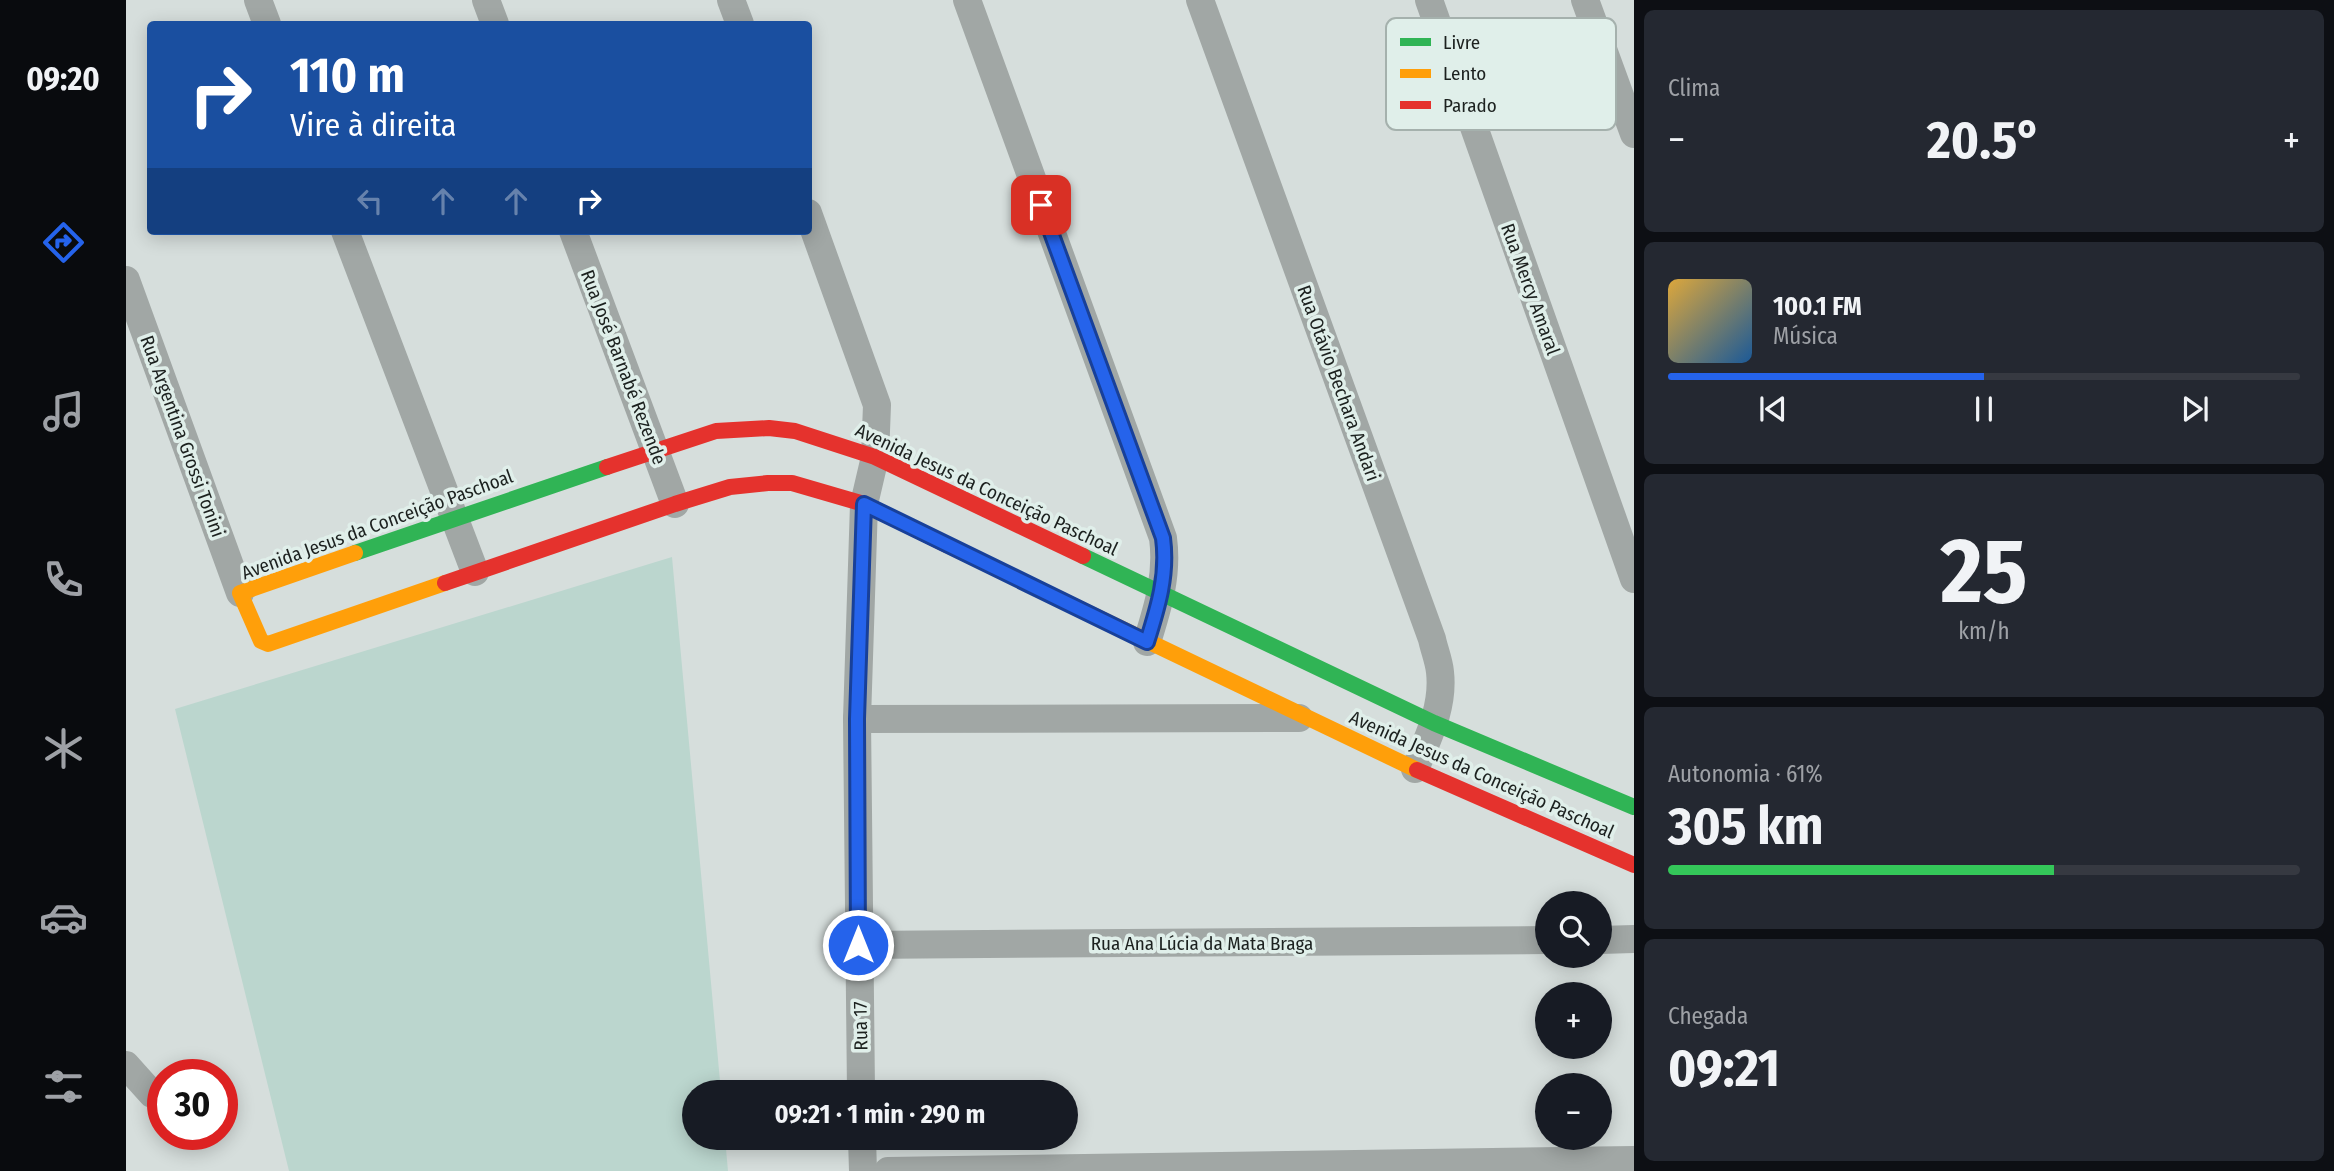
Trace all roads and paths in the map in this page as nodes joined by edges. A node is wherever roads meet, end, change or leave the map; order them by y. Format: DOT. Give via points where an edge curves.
graph roads {
  1 [pos="258,0"];
  2 [pos="486,0"];
  3 [pos="731,0"];
  4 [pos="967,0"];
  5 [pos="1200,0"];
  6 [pos="1429,0"];
  7 [pos="1585,0"];
  8 [pos="1435,18"];
  9 [pos="1592,18"];
  10 [pos="266,21"];
  11 [pos="494,21"];
  12 [pos="739,21"];
  13 [pos="1616,85"];
  14 [pos="1475,130"];
  15 [pos="1634,134"];
  16 [pos="812,225"];
  17 [pos="347,235"];
  18 [pos="574,235"];
  19 [pos="126,279"];
  20 [pos="655,450"];
  21 [pos="875,457"];
  22 [pos="675,504"];
  23 [pos="864,504"];
  24 [pos="454,518"];
  25 [pos="475,572"];
  26 [pos="1634,579"];
  27 [pos="240,593"];
  28 [pos="1162,593"];
  29 [pos="1147,642"];
  30 [pos="1307,718"];
  31 [pos="857,719"];
  32 [pos="1434,723"];
  33 [pos="1415,769"];
  34 [pos="1634,807"];
  35 [pos="1634,865"];
  36 [pos="1634,939"];
  37 [pos="1535,940"];
  38 [pos="1612,940"];
  39 [pos="858,945"];
  40 [pos="126,1065"];
  41 [pos="861,1080"];
  42 [pos="147,1088"];
  43 [pos="862,1150"];
  44 [pos="1634,1160"];
  45 [pos="863,1171"];
  46 [pos="888,1171"];
  1 -- 10 [label="street"];
  2 -- 11 [label="street"];
  3 -- 12 [label="street"];
  4 -- 28 [label="street" via="1163,538"];
  5 -- 32 [label="street, Rua Otávio Bechara Andari" via="1432,639 1440,672"];
  6 -- 8 [label="street, Rua Mercy Amaral"];
  7 -- 9 [label="street"];
  13 -- 15 [label="street"];
  14 -- 26 [label="street, Rua Mercy Amaral"];
  16 -- 21 [label="street, Rua 17" via="877,405"];
  17 -- 24 [label="street"];
  18 -- 20 [label="street, Rua José Barnabé Rezende"];
  19 -- 27 [label="street, Rua Argentina Grossi Tonini"];
  20 -- 21 [label="street, Avenida Jesus da Conceição Paschoal" via="716,431 769,428 795,431"];
  20 -- 22 [label="street, Rua José Barnabé Rezende"];
  20 -- 24 [label="street, Avenida Jesus da Conceição Paschoal"];
  21 -- 23 [label="street, Rua 17"];
  21 -- 28 [label="street, Avenida Jesus da Conceição Paschoal"];
  22 -- 23 [label="street, Avenida Jesus da Conceição Paschoal" via="730,487 768,483 792,483"];
  22 -- 25 [label="street, Avenida Jesus da Conceição Paschoal"];
  23 -- 29 [label="street, Avenida Jesus da Conceição Paschoal"];
  23 -- 31 [label="street, Rua 17"];
  24 -- 25 [label="street"];
  24 -- 27 [label="street, Avenida Jesus da Conceição Paschoal"];
  25 -- 27 [label="street, Avenida Jesus da Conceição Paschoal" via="268,644 261,642"];
  28 -- 29 [label="street"];
  28 -- 32 [label="street, Avenida Jesus da Conceição Paschoal"];
  29 -- 30 [label="street, Avenida Jesus da Conceição Paschoal"];
  30 -- 31 [label="street"];
  30 -- 33 [label="street, Avenida Jesus da Conceição Paschoal"];
  31 -- 39 [label="street, Rua 17"];
  32 -- 33 [label="street, Rua Otávio Bechara Andari"];
  32 -- 34 [label="street, Avenida Jesus da Conceição Paschoal"];
  33 -- 35 [label="street, Avenida Jesus da Conceição Paschoal"];
  36 -- 38 [label="street"];
  37 -- 39 [label="street, Rua Ana Lúcia da Mata Braga"];
  39 -- 41 [label="street, Rua 17"];
  40 -- 42 [label="street"];
  43 -- 45 [label="street"];
  44 -- 46 [label="street"];
}
